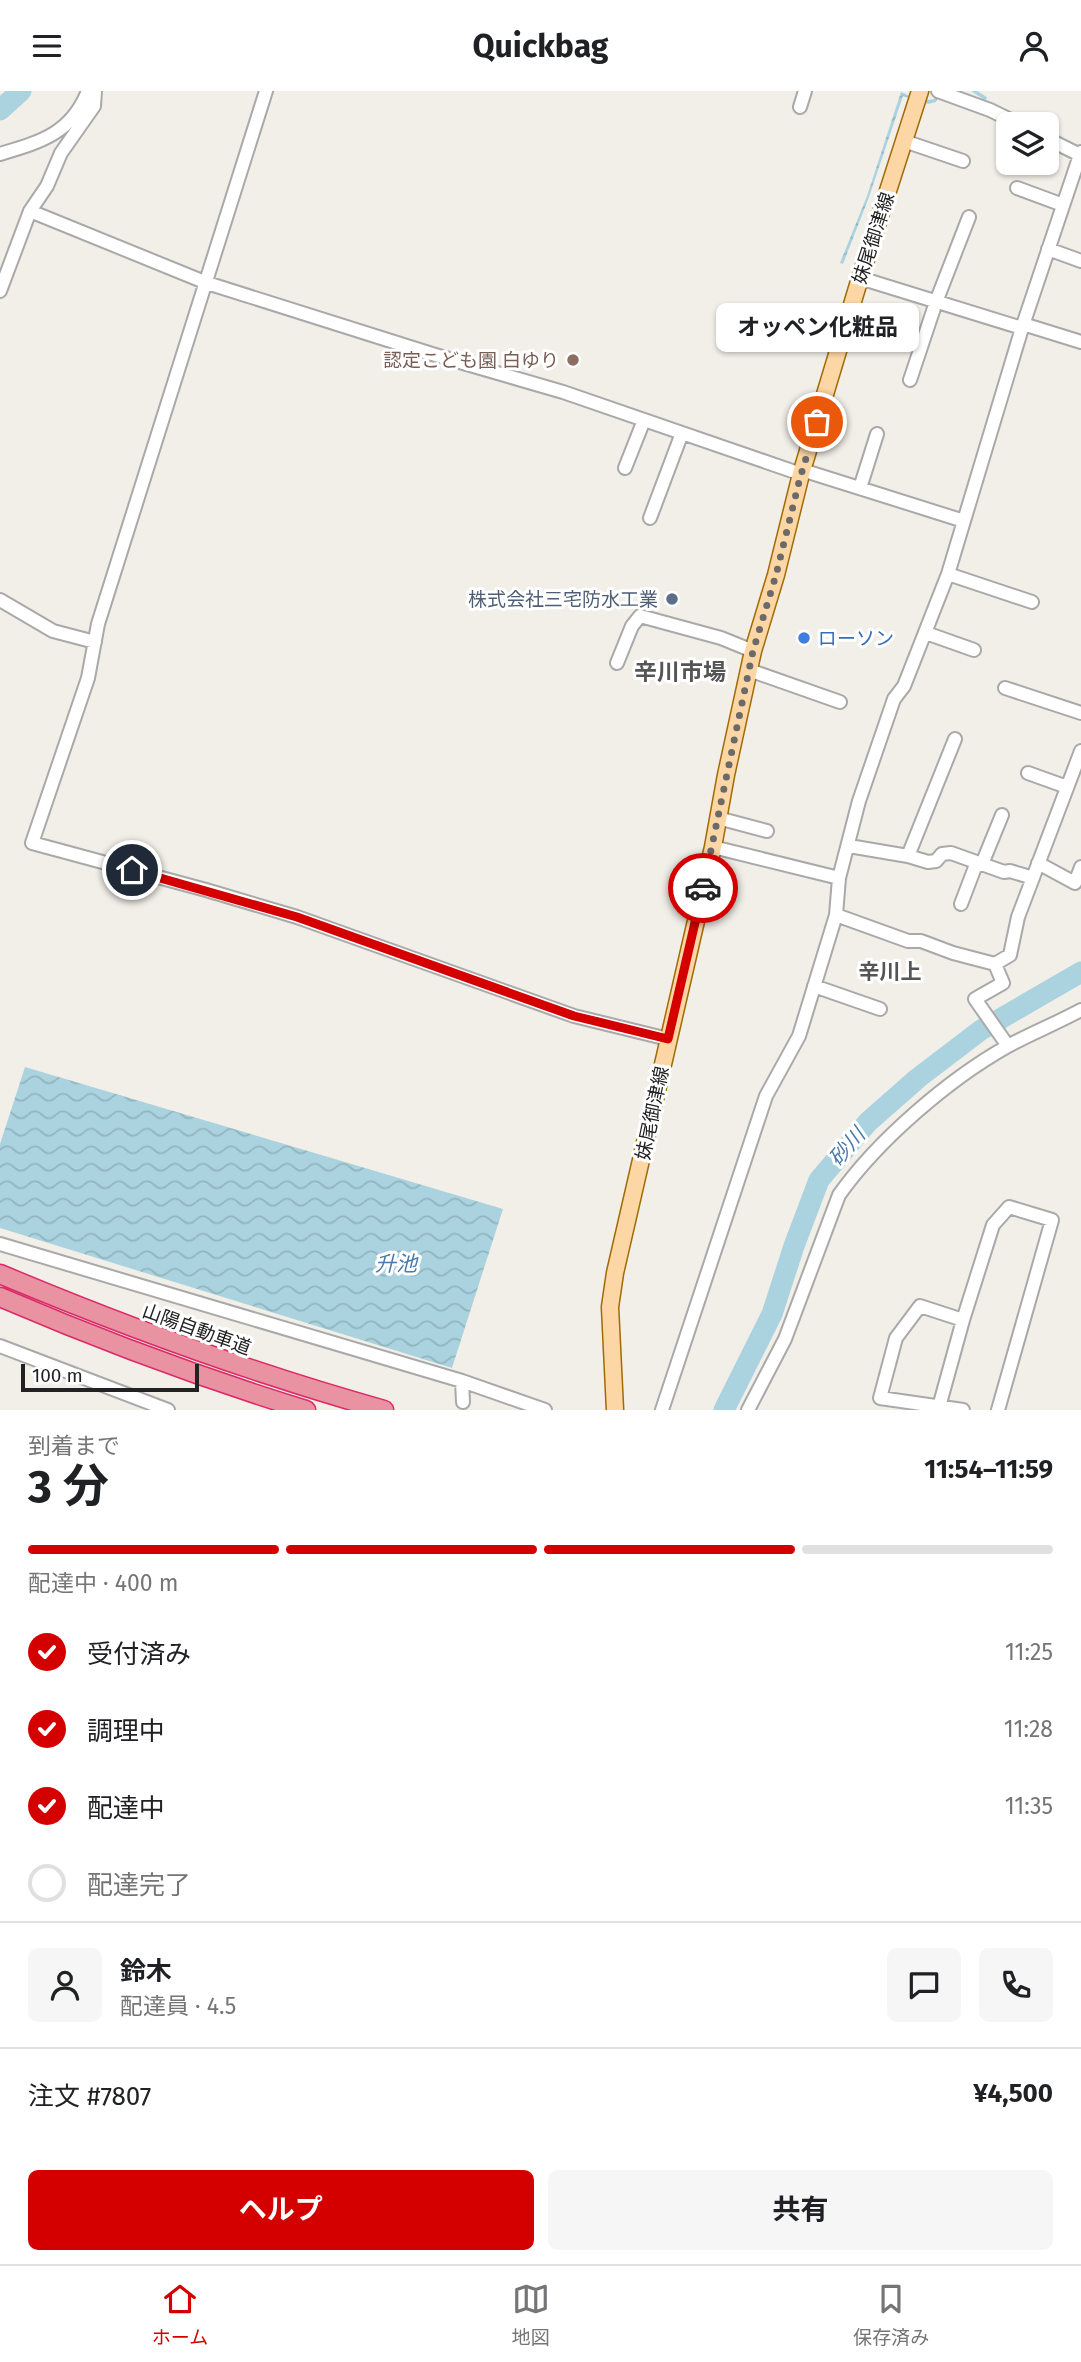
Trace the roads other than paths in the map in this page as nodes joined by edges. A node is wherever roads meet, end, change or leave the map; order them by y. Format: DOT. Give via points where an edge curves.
graph roads {
  1 [pos="88,91"];
  2 [pos="95,91"];
  3 [pos="266,91"];
  4 [pos="805,91"];
  5 [pos="920,91"];
  6 [pos="938,91"];
  7 [pos="800,107"];
  8 [pos="996,113"];
  9 [pos="904,141"];
  10 [pos="1059,144"];
  11 [pos="1080,153"];
  12 [pos="0,154"];
  13 [pos="963,161"];
  14 [pos="1017,188"];
  15 [pos="1063,205"];
  16 [pos="30,211"];
  17 [pos="969,217"];
  18 [pos="1048,249"];
  19 [pos="1081,261"];
  20 [pos="860,278"];
  21 [pos="207,283"];
  22 [pos="0,291"];
  23 [pos="936,302"];
  24 [pos="1022,326"];
  25 [pos="1081,342"];
  26 [pos="910,380"];
  27 [pos="644,420"];
  28 [pos="682,433"];
  29 [pos="877,434"];
  30 [pos="625,468"];
  31 [pos="802,472"];
  32 [pos="860,488"];
  33 [pos="650,518"];
  34 [pos="964,521"];
  35 [pos="948,574"];
  36 [pos="0,600"];
  37 [pos="1032,602"];
  38 [pos="926,633"];
  39 [pos="95,642"];
  40 [pos="974,650"];
  41 [pos="753,651"];
  42 [pos="617,663"];
  43 [pos="749,670"];
  44 [pos="1005,688"];
  45 [pos="840,702"];
  46 [pos="1081,713"];
  47 [pos="955,739"];
  48 [pos="1081,751"];
  49 [pos="1028,773"];
  50 [pos="1067,787"];
  51 [pos="1002,815"];
  52 [pos="718,818"];
  53 [pos="767,831"];
  54 [pos="849,846"];
  55 [pos="713,847"];
  56 [pos="908,856"];
  57 [pos="980,863"];
  58 [pos="1038,863"];
  59 [pos="1081,867"];
  60 [pos="839,878"];
  61 [pos="1033,878"];
  62 [pos="961,904"];
  63 [pos="836,915"];
  64 [pos="995,964"];
  65 [pos="814,986"];
  66 [pos="880,1009"];
  67 [pos="1081,1010"];
  68 [pos="668,1039"];
  69 [pos="1008,1046"];
  70 [pos="0,1244"];
  71 [pos="0,1274"];
  72 [pos="0,1297"];
  73 [pos="963,1320"];
  74 [pos="0,1346"];
  75 [pos="462,1381"];
  76 [pos="463,1402"];
  77 [pos="526,1407"];
  78 [pos="939,1407"];
  79 [pos="168,1410"];
  80 [pos="306,1410"];
  81 [pos="384,1410"];
  82 [pos="545,1410"];
  83 [pos="615,1410"];
  84 [pos="662,1410"];
  85 [pos="748,1410"];
  86 [pos="962,1410"];
  87 [pos="998,1410"];
  1 -- 12 [label="street" via="69,124 46,139"];
  2 -- 16 [label="street" via="94,106 61,153"];
  3 -- 21 [label="street"];
  4 -- 7 [label="street"];
  5 -- 9 [label="main road, 妹尾御津線"];
  6 -- 8 [label="street"];
  9 -- 13 [label="street"];
  9 -- 20 [label="main road, 妹尾御津線"];
  10 -- 11 [label="street"];
  11 -- 15 [label="street"];
  14 -- 15 [label="street"];
  15 -- 18 [label="street"];
  16 -- 21 [label="street"];
  16 -- 22 [label="street"];
  17 -- 23 [label="street"];
  18 -- 19 [label="street"];
  18 -- 24 [label="street"];
  20 -- 23 [label="street"];
  20 -- 31 [label="main road, 妹尾御津線"];
  21 -- 27 [label="street"];
  21 -- 39 [label="street"];
  23 -- 24 [label="street"];
  23 -- 26 [label="street"];
  24 -- 25 [label="street"];
  24 -- 34 [label="street"];
  27 -- 28 [label="street"];
  27 -- 30 [label="street"];
  28 -- 31 [label="street"];
  28 -- 33 [label="street"];
  29 -- 32 [label="street"];
  31 -- 32 [label="street"];
  31 -- 41 [label="main road, 妹尾御津線"];
  32 -- 34 [label="street"];
  34 -- 35 [label="street"];
  35 -- 37 [label="street"];
  35 -- 38 [label="street"];
  36 -- 39 [label="street" via="53,631"];
  38 -- 40 [label="street"];
  38 -- 54 [label="street" via="894,699 859,801"];
  39 -- 68 [label="street" via="88,678 32,843 297,917 574,1016"];
  41 -- 42 [label="street" via="640,615"];
  41 -- 43 [label="main road, 妹尾御津線"];
  43 -- 45 [label="street"];
  43 -- 52 [label="main road, 妹尾御津線"];
  44 -- 46 [label="street"];
  47 -- 56 [label="street"];
  48 -- 50 [label="street"];
  49 -- 50 [label="street"];
  50 -- 58 [label="street"];
  51 -- 57 [label="street"];
  52 -- 53 [label="street"];
  52 -- 55 [label="main road, 妹尾御津線"];
  54 -- 56 [label="street"];
  54 -- 60 [label="street"];
  55 -- 60 [label="street"];
  55 -- 68 [label="main road, 妹尾御津線"];
  56 -- 57 [label="street" via="928,862 951,853"];
  57 -- 61 [label="street"];
  57 -- 62 [label="street"];
  58 -- 59 [label="street" via="1075,883"];
  58 -- 61 [label="street"];
  60 -- 63 [label="street"];
  61 -- 64 [label="street" via="1010,955"];
  63 -- 64 [label="street" via="908,941 922,941"];
  63 -- 65 [label="street"];
  64 -- 69 [label="street" via="1003,983 975,999"];
  65 -- 66 [label="street"];
  65 -- 84 [label="street" via="799,1035 766,1096"];
  67 -- 69 [label="street"];
  68 -- 83 [label="main road, 妹尾御津線" via="610,1307"];
  69 -- 85 [label="street" via="922,1108 839,1195 785,1339"];
  70 -- 75 [label="street"];
  71 -- 81 [label="highway, 山陽自動車道" via="250,1371"];
  72 -- 80 [label="highway" via="124,1348"];
  73 -- 78 [label="street"];
  73 -- 78 [label="street" via="920,1306 896,1338 880,1398"];
  73 -- 87 [label="street" via="993,1225 1009,1207 1052,1220"];
  74 -- 79 [label="street"];
  75 -- 76 [label="street"];
  75 -- 77 [label="street"];
  77 -- 82 [label="street"];
  78 -- 86 [label="street"];
}
